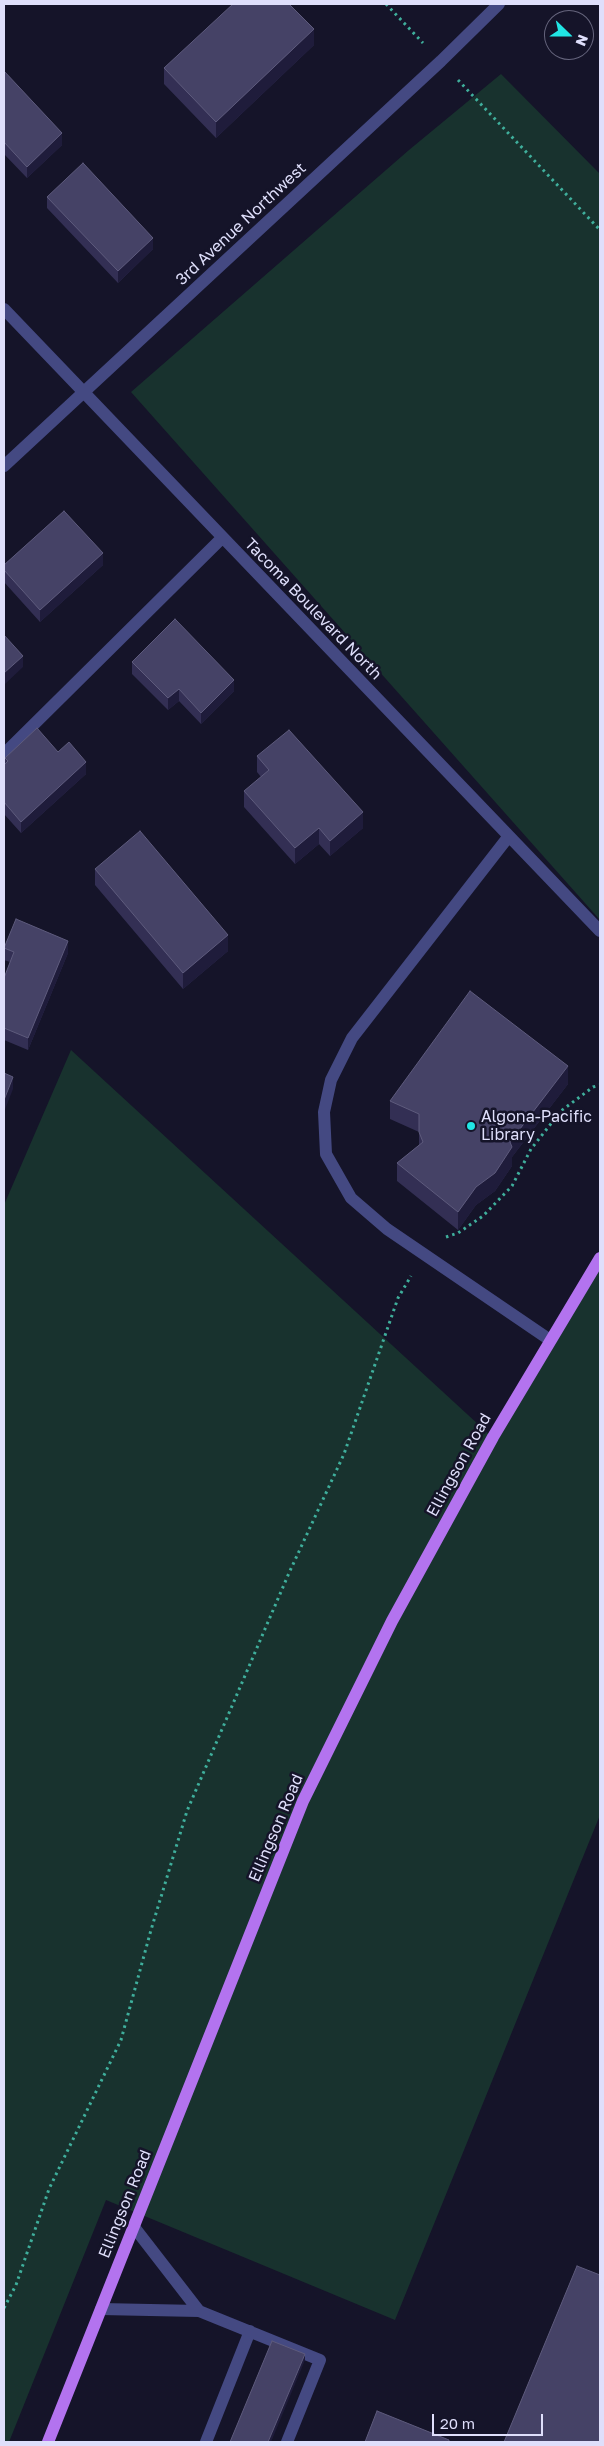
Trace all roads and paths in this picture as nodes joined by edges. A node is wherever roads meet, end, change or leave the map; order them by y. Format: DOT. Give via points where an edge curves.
graph roads {
  1 [pos="386,4"];
  2 [pos="499,4"];
  3 [pos="424,45"];
  4 [pos="455,77"];
  5 [pos="600,230"];
  6 [pos="4,309"];
  7 [pos="83,392"];
  8 [pos="4,466"];
  9 [pos="222,538"];
  10 [pos="4,754"];
  11 [pos="509,836"];
  12 [pos="600,931"];
  13 [pos="600,1085"];
  14 [pos="424,1254"];
  15 [pos="600,1258"];
  16 [pos="550,1340"];
  17 [pos="134,2227"];
  18 [pos="4,2308"];
  19 [pos="101,2309"];
  20 [pos="199,2311"];
  21 [pos="250,2331"];
  22 [pos="48,2442"];
  23 [pos="206,2442"];
  24 [pos="287,2442"];
  1 -- 3 [label="path"];
  2 -- 7 [label="street, 3rd Avenue Northwest"];
  4 -- 5 [label="path"];
  6 -- 7 [label="street, Tacoma Boulevard North"];
  7 -- 8 [label="street, 3rd Avenue Northwest"];
  7 -- 9 [label="street, Tacoma Boulevard North"];
  9 -- 10 [label="street"];
  9 -- 11 [label="street, Tacoma Boulevard North"];
  11 -- 12 [label="street, Tacoma Boulevard North"];
  11 -- 14 [label="street" via="352,1038 331,1080 324,1112 326,1154 351,1198"];
  13 -- 14 [label="path" via="561,1111 531,1149 512,1186 482,1216 458,1233 445,1237"];
  14 -- 16 [label="street"];
  14 -- 18 [label="path" via="398,1298 344,1454 187,1811 121,2040 48,2189 16,2285"];
  15 -- 16 [label="main road, Ellingson Road"];
  16 -- 17 [label="main road, Ellingson Road" via="392,1621 304,1801"];
  17 -- 19 [label="main road, Ellingson Road"];
  17 -- 20 [label="street"];
  19 -- 20 [label="street"];
  19 -- 22 [label="main road, Ellingson Road"];
  20 -- 21 [label="street"];
  21 -- 23 [label="street"];
  21 -- 24 [label="street" via="320,2360"];
}
